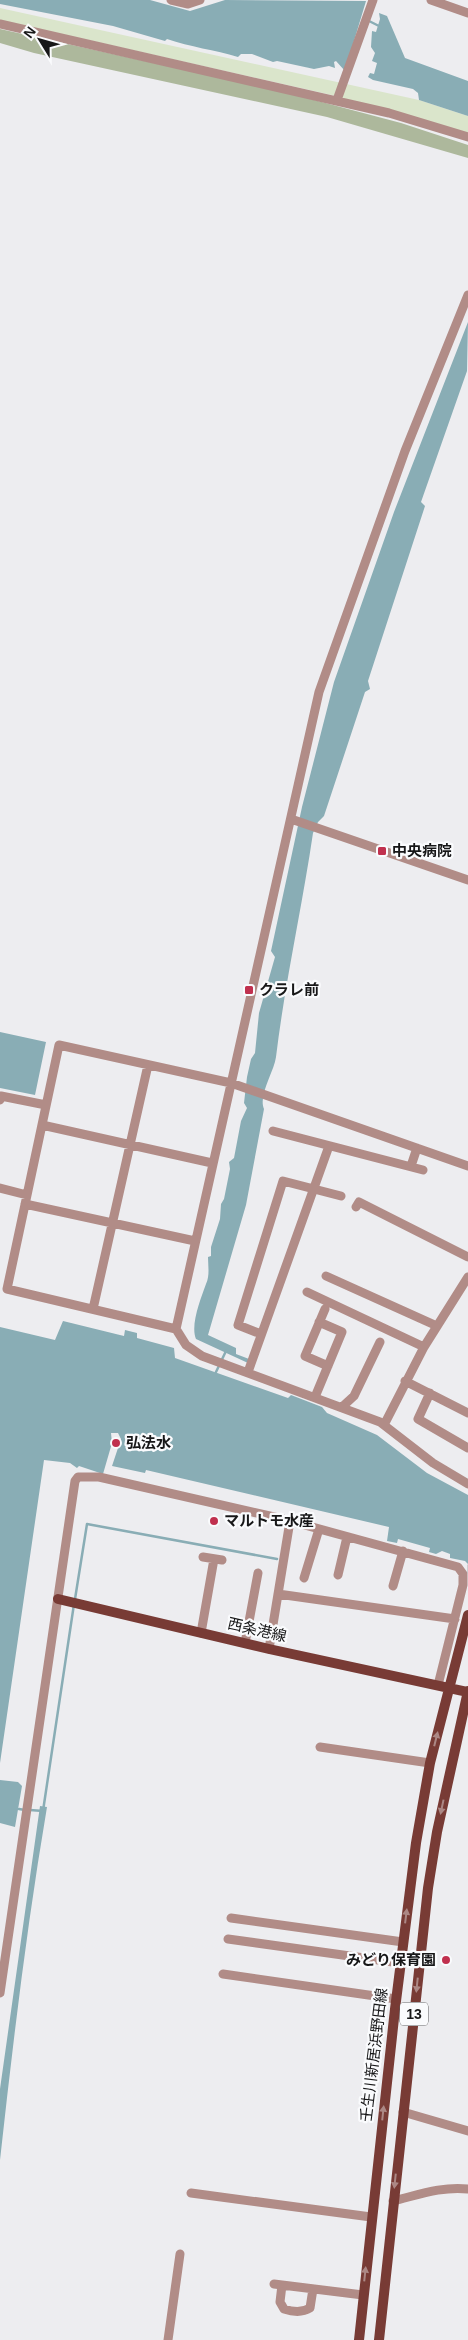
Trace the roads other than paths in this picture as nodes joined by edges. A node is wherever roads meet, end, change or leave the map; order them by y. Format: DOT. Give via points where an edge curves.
graph roads {
  1 [pos="171,0"];
  2 [pos="200,0"];
  3 [pos="374,0"];
  4 [pos="431,0"];
  5 [pos="445,2"];
  6 [pos="468,13"];
  7 [pos="0,24"];
  8 [pos="337,100"];
  9 [pos="468,137"];
  10 [pos="468,295"];
  11 [pos="294,820"];
  12 [pos="468,880"];
  13 [pos="148,1065"];
  14 [pos="235,1084"];
  15 [pos="0,1100"];
  16 [pos="46,1105"];
  17 [pos="42,1125"];
  18 [pos="273,1131"];
  19 [pos="130,1145"];
  20 [pos="329,1146"];
  21 [pos="417,1148"];
  22 [pos="212,1163"];
  23 [pos="411,1166"];
  24 [pos="468,1166"];
  25 [pos="423,1170"];
  26 [pos="0,1188"];
  27 [pos="313,1188"];
  28 [pos="341,1196"];
  29 [pos="26,1199"];
  30 [pos="356,1207"];
  31 [pos="112,1223"];
  32 [pos="195,1242"];
  33 [pos="468,1257"];
  34 [pos="326,1276"];
  35 [pos="468,1277"];
  36 [pos="4,1284"];
  37 [pos="307,1292"];
  38 [pos="93,1309"];
  39 [pos="325,1309"];
  40 [pos="319,1322"];
  41 [pos="437,1326"];
  42 [pos="176,1328"];
  43 [pos="261,1334"];
  44 [pos="380,1342"];
  45 [pos="424,1347"];
  46 [pos="328,1366"];
  47 [pos="248,1372"];
  48 [pos="405,1381"];
  49 [pos="430,1394"];
  50 [pos="315,1397"];
  51 [pos="342,1407"];
  52 [pos="468,1413"];
  53 [pos="384,1425"];
  54 [pos="468,1448"];
  55 [pos="468,1484"];
  56 [pos="290,1521"];
  57 [pos="319,1529"];
  58 [pos="348,1536"];
  59 [pos="403,1551"];
  60 [pos="204,1557"];
  61 [pos="463,1568"];
  62 [pos="257,1573"];
  63 [pos="338,1575"];
  64 [pos="304,1578"];
  65 [pos="392,1586"];
  66 [pos="278,1594"];
  67 [pos="58,1599"];
  68 [pos="468,1615"];
  69 [pos="455,1619"];
  70 [pos="201,1633"];
  71 [pos="245,1643"];
  72 [pos="270,1649"];
  73 [pos="438,1685"];
  74 [pos="449,1688"];
  75 [pos="468,1692"];
  76 [pos="320,1747"];
  77 [pos="430,1763"];
  78 [pos="231,1918"];
  79 [pos="228,1939"];
  80 [pos="403,1942"];
  81 [pos="400,1962"];
  82 [pos="223,1974"];
  83 [pos="0,1993"];
  84 [pos="396,1999"];
  85 [pos="403,2112"];
  86 [pos="468,2131"];
  87 [pos="468,2189"];
  88 [pos="191,2193"];
  89 [pos="393,2202"];
  90 [pos="371,2217"];
  91 [pos="180,2254"];
  92 [pos="313,2289"];
  93 [pos="363,2296"];
  94 [pos="168,2340"];
  95 [pos="359,2340"];
  96 [pos="379,2340"];
  1 -- 2 [label="street" via="188,4"];
  3 -- 8 [label="street"];
  4 -- 5 [label="street"];
  5 -- 6 [label="street"];
  7 -- 8 [label="street"];
  8 -- 9 [label="street"];
  10 -- 11 [label="street" via="405,451 319,692"];
  11 -- 12 [label="street"];
  11 -- 14 [label="street"];
  13 -- 14 [label="street"];
  13 -- 16 [label="street" via="59,1046"];
  13 -- 19 [label="street"];
  14 -- 21 [label="street"];
  14 -- 22 [label="street"];
  15 -- 16 [label="street" via="1,1096"];
  16 -- 17 [label="street"];
  17 -- 19 [label="street"];
  17 -- 29 [label="street"];
  18 -- 20 [label="street"];
  19 -- 22 [label="street"];
  19 -- 31 [label="street"];
  20 -- 23 [label="street"];
  20 -- 27 [label="street"];
  21 -- 23 [label="street"];
  21 -- 24 [label="street"];
  22 -- 32 [label="street"];
  23 -- 25 [label="street"];
  26 -- 29 [label="street"];
  27 -- 28 [label="street"];
  27 -- 43 [label="street"];
  27 -- 43 [label="street" via="283,1181 238,1325"];
  29 -- 31 [label="street"];
  29 -- 36 [label="street"];
  30 -- 33 [label="street" via="358,1202"];
  31 -- 32 [label="street"];
  31 -- 38 [label="street"];
  32 -- 42 [label="street"];
  34 -- 41 [label="street"];
  35 -- 41 [label="street"];
  36 -- 38 [label="street" via="7,1289"];
  37 -- 45 [label="street"];
  38 -- 42 [label="street"];
  39 -- 40 [label="street"];
  40 -- 46 [label="street" via="305,1356"];
  40 -- 46 [label="street" via="342,1332"];
  41 -- 45 [label="street"];
  42 -- 47 [label="street" via="193,1351"];
  43 -- 47 [label="street"];
  44 -- 51 [label="street" via="354,1396"];
  45 -- 48 [label="street"];
  46 -- 50 [label="street"];
  47 -- 50 [label="street"];
  48 -- 49 [label="street"];
  48 -- 53 [label="street"];
  49 -- 52 [label="street"];
  49 -- 54 [label="street" via="418,1419"];
  50 -- 51 [label="street"];
  51 -- 53 [label="street"];
  53 -- 55 [label="street"];
  56 -- 57 [label="street"];
  56 -- 66 [label="street"];
  56 -- 67 [label="street" via="82,1475 75,1481"];
  57 -- 58 [label="street"];
  57 -- 64 [label="street"];
  58 -- 59 [label="street"];
  58 -- 63 [label="street"];
  59 -- 61 [label="street"];
  59 -- 65 [label="street"];
  60 -- 70 [label="street" via="218,1560"];
  61 -- 69 [label="street" via="463,1585"];
  62 -- 71 [label="street"];
  66 -- 69 [label="street"];
  66 -- 72 [label="street"];
  67 -- 70 [label="main road, 西条港線"];
  67 -- 83 [label="street"];
  68 -- 74 [label="main road, 壬生川新居浜野田線 / 13"];
  69 -- 73 [label="street"];
  70 -- 71 [label="main road, 西条港線"];
  71 -- 72 [label="main road, 西条港線"];
  72 -- 73 [label="main road, 西条港線"];
  73 -- 74 [label="main road, 西条港線"];
  74 -- 75 [label="main road, 13"];
  77 -- 74 [label="main road, 壬生川新居浜野田線 / 13, one-way"];
  75 -- 85 [label="main road, 13, one-way" via="437,1832"];
  76 -- 77 [label="street"];
  80 -- 77 [label="main road, 壬生川新居浜野田線 / 13, one-way"];
  78 -- 80 [label="street"];
  79 -- 81 [label="street"];
  80 -- 81 [label="main road, 壬生川新居浜野田線 / 13"];
  81 -- 84 [label="main road, 壬生川新居浜野田線 / 13"];
  82 -- 84 [label="street"];
  90 -- 84 [label="main road, 壬生川新居浜野田線 / 13, one-way"];
  85 -- 86 [label="street"];
  85 -- 89 [label="main road, 13, one-way"];
  87 -- 89 [label="street" via="434,2191"];
  88 -- 90 [label="street"];
  89 -- 96 [label="main road, 13"];
  93 -- 90 [label="main road, 壬生川新居浜野田線 / 13, one-way"];
  91 -- 94 [label="street"];
  92 -- 92 [label="street" via="278,2285 280,2302 284,2309 304,2312 310,2308"];
  92 -- 93 [label="street"];
  93 -- 95 [label="main road, 壬生川新居浜野田線 / 13"];
}
